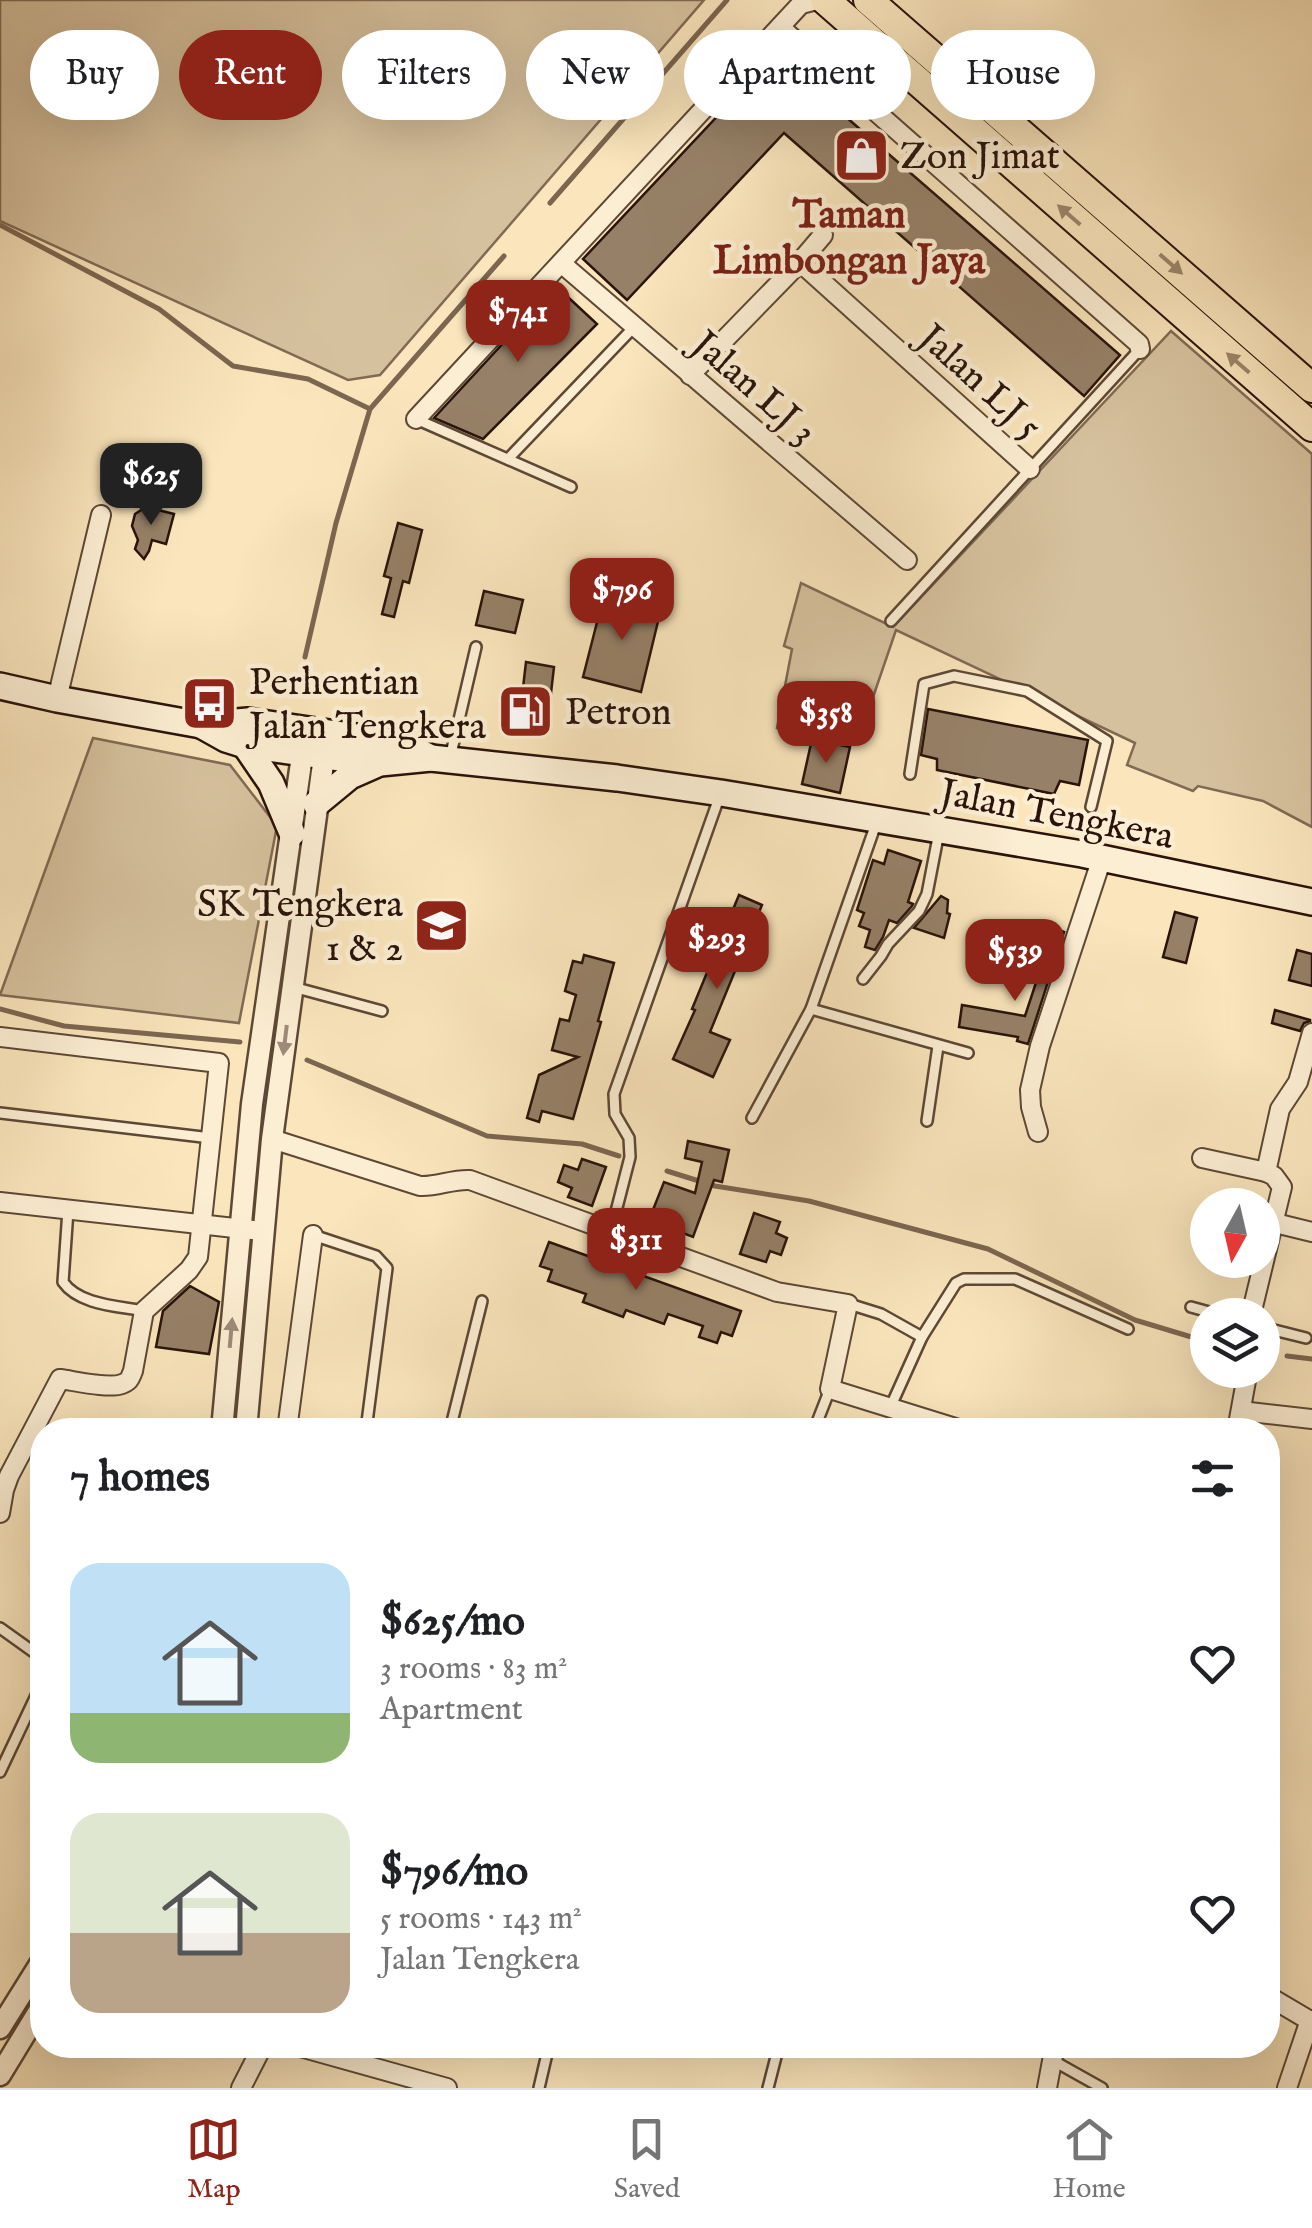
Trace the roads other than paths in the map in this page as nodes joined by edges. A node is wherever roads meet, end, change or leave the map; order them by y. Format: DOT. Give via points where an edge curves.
graph roads {
  1 [pos="868,0"];
  2 [pos="888,0"];
  3 [pos="811,1"];
  4 [pos="780,27"];
  5 [pos="914,38"];
  6 [pos="822,236"];
  7 [pos="800,262"];
  8 [pos="561,263"];
  9 [pos="634,326"];
  10 [pos="1140,349"];
  11 [pos="690,375"];
  12 [pos="1312,388"];
  13 [pos="416,419"];
  14 [pos="1312,427"];
  15 [pos="508,458"];
  16 [pos="1030,469"];
  17 [pos="571,487"];
  18 [pos="101,515"];
  19 [pos="907,560"];
  20 [pos="891,621"];
  21 [pos="476,647"];
  22 [pos="0,687"];
  23 [pos="57,699"];
  24 [pos="201,725"];
  25 [pos="315,743"];
  26 [pos="245,744"];
  27 [pos="440,759"];
  28 [pos="380,764"];
  29 [pos="910,774"];
  30 [pos="721,793"];
  31 [pos="316,804"];
  32 [pos="1092,807"];
  33 [pos="878,818"];
  34 [pos="940,829"];
  35 [pos="292,833"];
  36 [pos="1102,858"];
  37 [pos="1312,902"];
  38 [pos="864,980"];
  39 [pos="291,987"];
  40 [pos="811,1009"];
  41 [pos="382,1010"];
  42 [pos="1312,1033"];
  43 [pos="0,1037"];
  44 [pos="938,1046"];
  45 [pos="968,1052"];
  46 [pos="0,1113"];
  47 [pos="752,1118"];
  48 [pos="927,1120"];
  49 [pos="1038,1132"];
  50 [pos="211,1138"];
  51 [pos="272,1139"];
  52 [pos="1202,1158"];
  53 [pos="1266,1172"];
  54 [pos="1280,1197"];
  55 [pos="0,1202"];
  56 [pos="68,1210"];
  57 [pos="1280,1224"];
  58 [pos="202,1226"];
  59 [pos="240,1229"];
  60 [pos="262,1232"];
  61 [pos="611,1232"];
  62 [pos="1312,1232"];
  63 [pos="313,1235"];
  64 [pos="482,1301"];
  65 [pos="848,1304"];
  66 [pos="144,1311"];
  67 [pos="1128,1328"];
  68 [pos="1280,1331"];
  69 [pos="922,1337"];
  70 [pos="1306,1338"];
  71 [pos="1245,1388"];
  72 [pos="830,1389"];
  73 [pos="890,1408"];
  74 [pos="1241,1411"];
  75 [pos="39,1418"];
  76 [pos="223,1418"];
  77 [pos="247,1418"];
  78 [pos="289,1418"];
  79 [pos="368,1418"];
  80 [pos="453,1418"];
  81 [pos="819,1418"];
  82 [pos="923,1418"];
  83 [pos="1239,1418"];
  84 [pos="1312,1419"];
  85 [pos="30,1436"];
  86 [pos="0,1513"];
  87 [pos="0,1628"];
  88 [pos="30,1649"];
  89 [pos="30,1708"];
  90 [pos="0,1772"];
  91 [pos="30,1980"];
  92 [pos="1280,2003"];
  93 [pos="1311,2021"];
  94 [pos="30,2026"];
  95 [pos="0,2028"];
  96 [pos="256,2058"];
  97 [pos="345,2058"];
  98 [pos="546,2058"];
  99 [pos="776,2058"];
  100 [pos="1053,2058"];
  101 [pos="1061,2058"];
  102 [pos="1305,2058"];
  103 [pos="0,2075"];
  104 [pos="241,2088"];
  105 [pos="447,2088"];
  106 [pos="539,2088"];
  107 [pos="768,2088"];
  108 [pos="1047,2088"];
  109 [pos="1102,2088"];
  110 [pos="1287,2088"];
  1 -- 5 [label="main road"];
  2 -- 5 [label="main road"];
  3 -- 4 [label="street"];
  14 -- 3 [label="main road, one-way"];
  4 -- 8 [label="street"];
  4 -- 10 [label="street"];
  5 -- 12 [label="main road, one-way"];
  6 -- 7 [label="street"];
  7 -- 11 [label="street"];
  7 -- 16 [label="street, Jalan LJ 5"];
  8 -- 9 [label="street, Jalan LJ 3"];
  8 -- 13 [label="street"];
  9 -- 11 [label="street, Jalan LJ 3"];
  9 -- 15 [label="lane"];
  10 -- 16 [label="lane"];
  11 -- 19 [label="street, Jalan LJ 3"];
  13 -- 15 [label="lane"];
  15 -- 17 [label="lane"];
  16 -- 20 [label="lane"];
  18 -- 23 [label="street"];
  21 -- 27 [label="lane"];
  22 -- 23 [label="main road, Jalan Tengkera"];
  23 -- 24 [label="main road, Jalan Tengkera"];
  24 -- 25 [label="main road, Jalan Tengkera" via="248,721"];
  24 -- 26 [label="main road, Jalan Tengkera"];
  25 -- 26 [label="main road, Jalan Tengkera"];
  25 -- 27 [label="main road, Jalan Tengkera" via="404,744"];
  25 -- 28 [label="main road, Jalan Tengkera"];
  25 -- 31 [label="street"];
  25 -- 35 [label="street"];
  26 -- 35 [label="main road"];
  27 -- 28 [label="main road, Jalan Tengkera"];
  27 -- 30 [label="main road, Jalan Tengkera"];
  28 -- 31 [label="main road" via="350,776"];
  29 -- 32 [label="lane" via="924,684 954,676 1027,691 1107,742"];
  30 -- 33 [label="main road, Jalan Tengkera"];
  30 -- 61 [label="lane" via="614,1094 630,1157"];
  31 -- 39 [label="street"];
  33 -- 34 [label="main road, Jalan Tengkera"];
  33 -- 40 [label="lane"];
  34 -- 36 [label="main road, Jalan Tengkera"];
  34 -- 38 [label="lane" via="919,911"];
  35 -- 59 [label="street"];
  36 -- 37 [label="main road, Jalan Tengkera"];
  36 -- 49 [label="street" via="1040,1046 1030,1090"];
  39 -- 41 [label="lane"];
  39 -- 51 [label="street, one-way"];
  40 -- 44 [label="lane"];
  40 -- 47 [label="lane"];
  42 -- 53 [label="street" via="1298,1082 1280,1109"];
  43 -- 50 [label="street" via="218,1063"];
  44 -- 45 [label="lane"];
  44 -- 48 [label="lane"];
  46 -- 50 [label="lane"];
  50 -- 58 [label="street"];
  51 -- 60 [label="street"];
  51 -- 61 [label="street" via="420,1186 470,1180"];
  52 -- 53 [label="street"];
  53 -- 54 [label="street" via="1282,1187"];
  55 -- 56 [label="street"];
  56 -- 58 [label="street"];
  56 -- 66 [label="lane" via="63,1282 70,1292"];
  57 -- 62 [label="street"];
  58 -- 59 [label="street"];
  58 -- 66 [label="street" via="198,1257"];
  59 -- 60 [label="street"];
  76 -- 59 [label="street, one-way"];
  60 -- 77 [label="street"];
  61 -- 65 [label="street" via="776,1292"];
  63 -- 78 [label="street"];
  63 -- 79 [label="lane" via="376,1256 387,1268"];
  64 -- 80 [label="lane"];
  65 -- 69 [label="lane"];
  65 -- 72 [label="street"];
  66 -- 75 [label="street" via="129,1378 113,1385 60,1379"];
  67 -- 69 [label="lane" via="1016,1279 964,1279"];
  68 -- 70 [label="lane"];
  69 -- 73 [label="lane"];
  71 -- 74 [label="street"];
  72 -- 73 [label="street"];
  72 -- 81 [label="lane"];
  73 -- 82 [label="street"];
  74 -- 83 [label="street"];
  74 -- 84 [label="street"];
  85 -- 86 [label="street" via="9,1476"];
  87 -- 88 [label="lane"];
  89 -- 90 [label="lane"];
  91 -- 95 [label="street"];
  92 -- 93 [label="street"];
  93 -- 102 [label="street"];
  94 -- 103 [label="street"];
  96 -- 104 [label="street"];
  97 -- 105 [label="street"];
  98 -- 106 [label="lane"];
  99 -- 107 [label="lane"];
  100 -- 108 [label="street"];
  101 -- 109 [label="lane"];
  102 -- 110 [label="street"];
}
